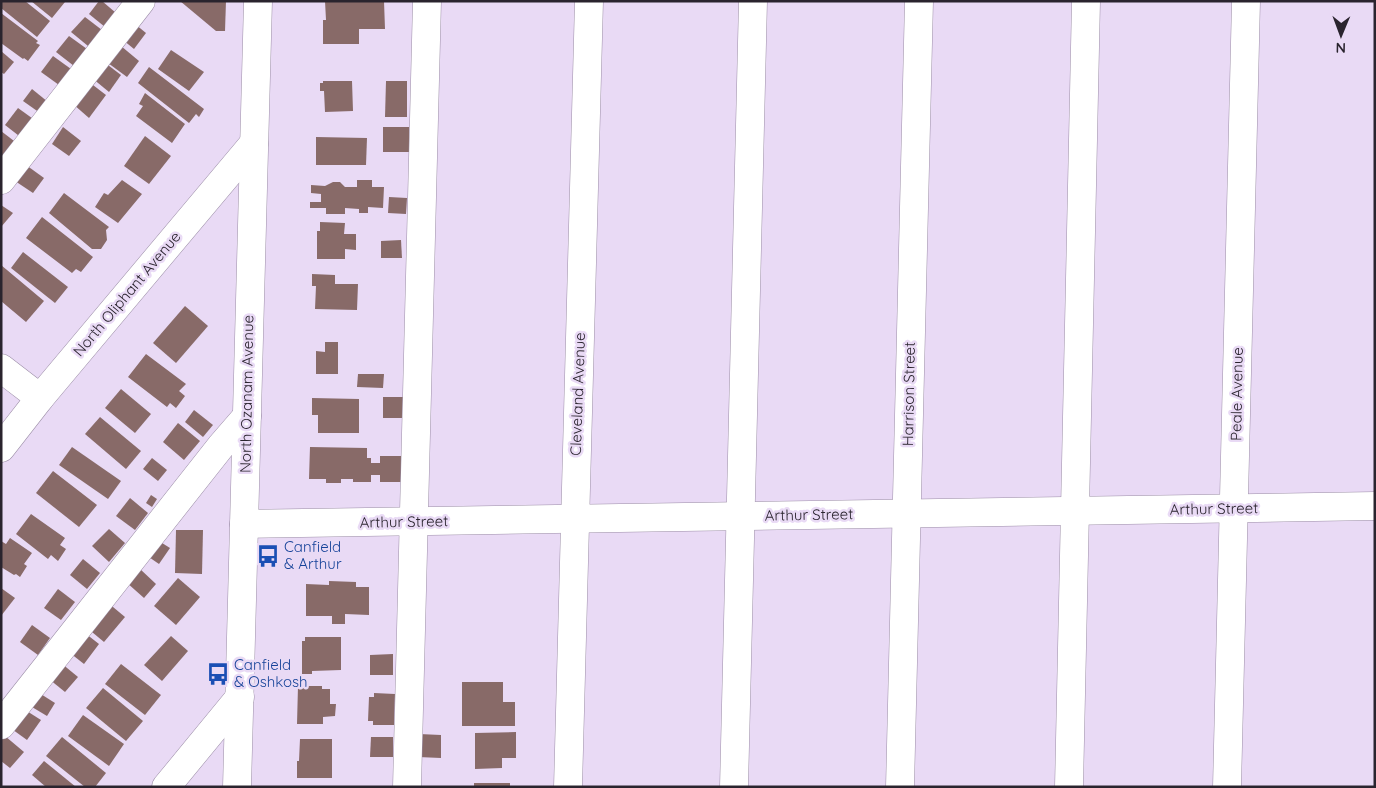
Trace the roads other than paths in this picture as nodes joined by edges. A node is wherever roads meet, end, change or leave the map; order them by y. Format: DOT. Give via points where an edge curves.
graph roads {
  1 [pos="140,1"];
  2 [pos="258,1"];
  3 [pos="427,1"];
  4 [pos="589,1"];
  5 [pos="752,1"];
  6 [pos="919,1"];
  7 [pos="1086,1"];
  8 [pos="1246,1"];
  9 [pos="254,142"];
  10 [pos="1,180"];
  11 [pos="1,368"];
  12 [pos="40,398"];
  13 [pos="247,416"];
  14 [pos="1,448"];
  15 [pos="1375,506"];
  16 [pos="1234,508"];
  17 [pos="1075,511"];
  18 [pos="906,513"];
  19 [pos="740,516"];
  20 [pos="575,519"];
  21 [pos="414,522"];
  22 [pos="244,524"];
  23 [pos="240,696"];
  24 [pos="1,725"];
  25 [pos="166,787"];
  26 [pos="237,787"];
  27 [pos="407,787"];
  28 [pos="568,787"];
  29 [pos="734,787"];
  30 [pos="900,787"];
  31 [pos="1069,787"];
  32 [pos="1226,787"];
  1 -- 10 [label="street"];
  2 -- 9 [label="street, North Ozanam Avenue"];
  3 -- 21 [label="street"];
  4 -- 20 [label="street, Cleveland Avenue"];
  5 -- 19 [label="street"];
  6 -- 18 [label="street, Harrison Street"];
  7 -- 17 [label="street"];
  8 -- 16 [label="street, Peale Avenue"];
  9 -- 12 [label="street, North Oliphant Avenue"];
  9 -- 13 [label="street, North Ozanam Avenue"];
  11 -- 12 [label="street"];
  12 -- 14 [label="street, North Oliphant Avenue"];
  13 -- 22 [label="street, North Ozanam Avenue"];
  13 -- 24 [label="street"];
  15 -- 16 [label="street, Arthur Street"];
  16 -- 17 [label="street, Arthur Street"];
  16 -- 32 [label="street, Peale Avenue"];
  17 -- 18 [label="street, Arthur Street"];
  17 -- 31 [label="street"];
  18 -- 19 [label="street, Arthur Street"];
  18 -- 30 [label="street, Harrison Street"];
  19 -- 20 [label="street, Arthur Street"];
  19 -- 29 [label="street"];
  20 -- 21 [label="street, Arthur Street"];
  20 -- 28 [label="street, Cleveland Avenue"];
  21 -- 22 [label="street, Arthur Street"];
  21 -- 27 [label="street"];
  22 -- 23 [label="street, North Ozanam Avenue"];
  23 -- 25 [label="street"];
  23 -- 26 [label="street, North Ozanam Avenue"];
}
